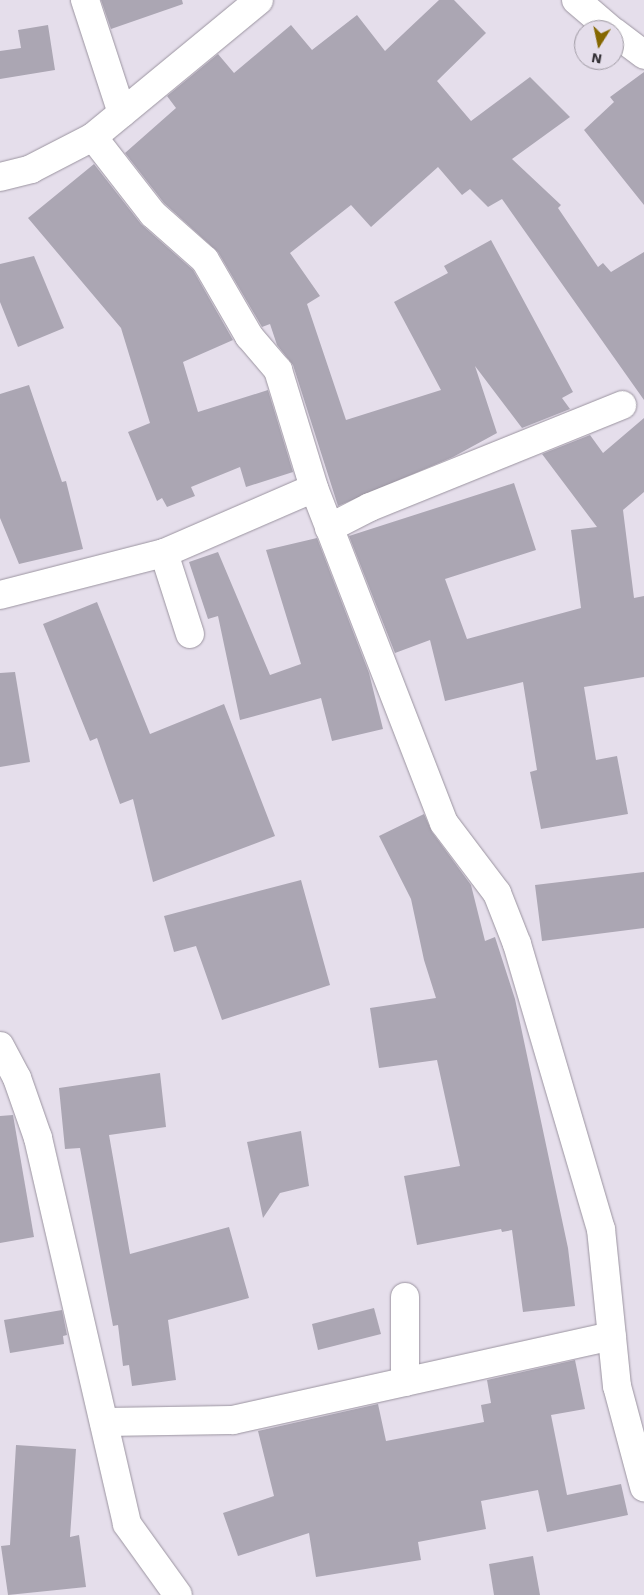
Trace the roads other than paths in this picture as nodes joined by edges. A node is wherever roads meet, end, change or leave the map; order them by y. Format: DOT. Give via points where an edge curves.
graph roads {
  1 [pos="85,0"];
  2 [pos="259,0"];
  3 [pos="576,0"];
  4 [pos="600,20"];
  5 [pos="624,40"];
  6 [pos="644,55"];
  7 [pos="122,113"];
  8 [pos="93,137"];
  9 [pos="0,177"];
  10 [pos="622,405"];
  11 [pos="314,488"];
  12 [pos="329,528"];
  13 [pos="164,553"];
  14 [pos="0,595"];
  15 [pos="190,634"];
  16 [pos="0,1046"];
  17 [pos="405,1297"];
  18 [pos="612,1336"];
  19 [pos="405,1382"];
  20 [pos="104,1422"];
  21 [pos="644,1487"];
  22 [pos="178,1595"];
  1 -- 7 [label="street"];
  2 -- 7 [label="street"];
  3 -- 4 [label="street"];
  5 -- 6 [label="street"];
  7 -- 8 [label="street"];
  8 -- 9 [label="street" via="31,169"];
  8 -- 11 [label="street" via="153,214 204,260 249,336 278,370"];
  10 -- 12 [label="street" via="370,507"];
  11 -- 12 [label="street"];
  11 -- 13 [label="street"];
  12 -- 18 [label="street" via="444,823 497,893 517,944 601,1229"];
  13 -- 14 [label="street"];
  13 -- 15 [label="street"];
  16 -- 20 [label="street" via="17,1078 38,1138"];
  17 -- 19 [label="street"];
  18 -- 19 [label="street"];
  18 -- 21 [label="street" via="617,1386"];
  19 -- 20 [label="street" via="233,1420"];
  20 -- 22 [label="street" via="127,1524"];
}
